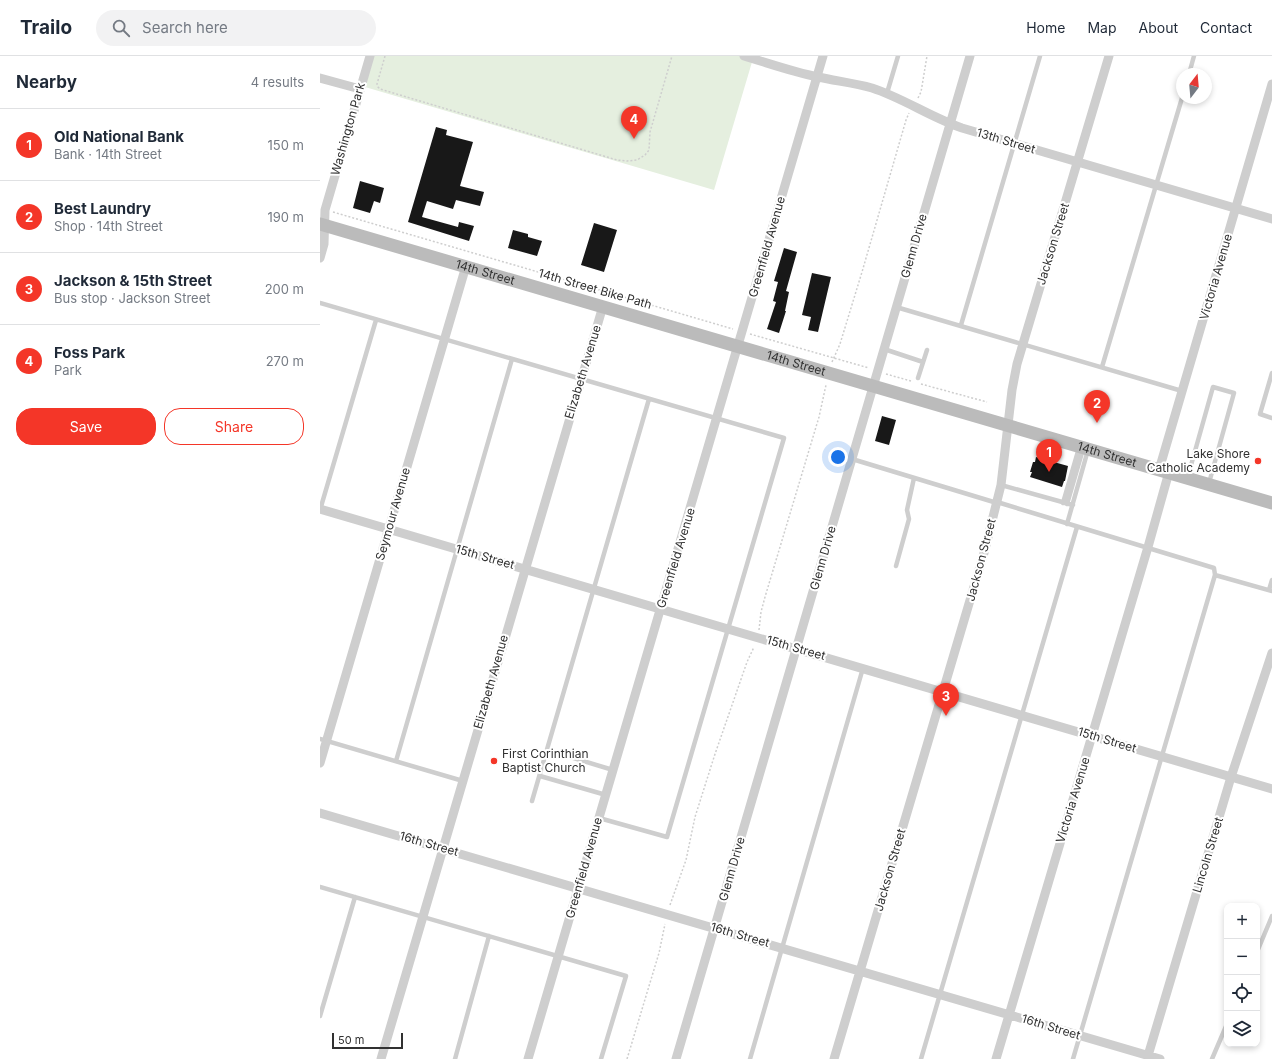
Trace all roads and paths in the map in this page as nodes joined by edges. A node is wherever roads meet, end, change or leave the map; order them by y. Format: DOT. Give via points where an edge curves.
graph roads {
  1 [pos="370,56"];
  2 [pos="385,56"];
  3 [pos="672,56"];
  4 [pos="744,56"];
  5 [pos="823,56"];
  6 [pos="898,56"];
  7 [pos="927,56"];
  8 [pos="970,56"];
  9 [pos="1040,56"];
  10 [pos="1109,56"];
  11 [pos="1194,56"];
  12 [pos="1191,68"];
  13 [pos="817,77"];
  14 [pos="320,78"];
  15 [pos="1272,84"];
  16 [pos="360,89"];
  17 [pos="887,93"];
  18 [pos="916,102"];
  19 [pos="1180,104"];
  20 [pos="911,110"];
  21 [pos="950,124"];
  22 [pos="1014,143"];
  23 [pos="1078,162"];
  24 [pos="1156,185"];
  25 [pos="1236,208"];
  26 [pos="325,210"];
  27 [pos="1272,219"];
  28 [pos="322,225"];
  29 [pos="320,258"];
  30 [pos="466,266"];
  31 [pos="320,304"];
  32 [pos="603,306"];
  33 [pos="896,307"];
  34 [pos="376,320"];
  35 [pos="961,325"];
  36 [pos="743,332"];
  37 [pos="445,340"];
  38 [pos="1022,343"];
  39 [pos="738,346"];
  40 [pos="884,350"];
  41 [pos="927,350"];
  42 [pos="834,358"];
  43 [pos="512,359"];
  44 [pos="832,362"];
  45 [pos="923,362"];
  46 [pos="1102,367"];
  47 [pos="870,369"];
  48 [pos="884,373"];
  49 [pos="1272,373"];
  50 [pos="918,378"];
  51 [pos="581,379"];
  52 [pos="912,381"];
  53 [pos="826,382"];
  54 [pos="920,383"];
  55 [pos="873,385"];
  56 [pos="1182,391"];
  57 [pos="649,399"];
  58 [pos="988,402"];
  59 [pos="1272,418"];
  60 [pos="717,419"];
  61 [pos="1008,425"];
  62 [pos="1084,447"];
  63 [pos="852,459"];
  64 [pos="1164,471"];
  65 [pos="914,478"];
  66 [pos="1187,478"];
  67 [pos="1208,484"];
  68 [pos="1001,485"];
  69 [pos="997,503"];
  70 [pos="1272,503"];
  71 [pos="1068,504"];
  72 [pos="320,510"];
  73 [pos="1067,524"];
  74 [pos="1077,527"];
  75 [pos="389,529"];
  76 [pos="1148,548"];
  77 [pos="457,549"];
  78 [pos="896,566"];
  79 [pos="525,569"];
  80 [pos="1216,575"];
  81 [pos="1272,580"];
  82 [pos="594,589"];
  83 [pos="1270,590"];
  84 [pos="660,609"];
  85 [pos="728,628"];
  86 [pos="760,629"];
  87 [pos="754,647"];
  88 [pos="797,649"];
  89 [pos="1272,653"];
  90 [pos="863,668"];
  91 [pos="943,692"];
  92 [pos="1022,715"];
  93 [pos="1092,736"];
  94 [pos="323,740"];
  95 [pos="547,750"];
  96 [pos="1161,756"];
  97 [pos="396,761"];
  98 [pos="320,763"];
  99 [pos="613,770"];
  100 [pos="540,776"];
  101 [pos="1231,777"];
  102 [pos="463,781"];
  103 [pos="1272,789"];
  104 [pos="606,795"];
  105 [pos="532,801"];
  106 [pos="320,813"];
  107 [pos="599,818"];
  108 [pos="443,848"];
  109 [pos="320,887"];
  110 [pos="578,888"];
  111 [pos="355,897"];
  112 [pos="671,904"];
  113 [pos="1272,916"];
  114 [pos="423,917"];
  115 [pos="665,927"];
  116 [pos="715,928"];
  117 [pos="489,936"];
  118 [pos="1260,945"];
  119 [pos="782,948"];
  120 [pos="558,957"];
  121 [pos="861,970"];
  122 [pos="940,994"];
  123 [pos="1010,1014"];
  124 [pos="320,1016"];
  125 [pos="1224,1031"];
  126 [pos="1080,1035"];
  127 [pos="1148,1057"];
  128 [pos="381,1059"];
  129 [pos="455,1059"];
  130 [pos="528,1059"];
  131 [pos="601,1059"];
  132 [pos="627,1059"];
  133 [pos="676,1059"];
  134 [pos="750,1059"];
  135 [pos="834,1059"];
  136 [pos="921,1059"];
  137 [pos="996,1059"];
  138 [pos="1073,1059"];
  139 [pos="1160,1059"];
  140 [pos="1212,1059"];
  1 -- 16 [label="street, Washington Park"];
  2 -- 3 [label="path" via="377,84 380,89 627,161 637,160 649,150 650,132"];
  4 -- 13 [label="street, 13th Street"];
  5 -- 13 [label="street, Greenfield Avenue"];
  6 -- 17 [label="lane"];
  7 -- 18 [label="path" via="921,92"];
  8 -- 21 [label="street, Glenn Drive"];
  9 -- 22 [label="lane"];
  10 -- 23 [label="street, Jackson Street"];
  11 -- 12 [label="lane"];
  13 -- 17 [label="street, 13th Street" via="851,82"];
  13 -- 36 [label="street, Greenfield Avenue"];
  14 -- 16 [label="street"];
  15 -- 25 [label="street, Victoria Avenue"];
  16 -- 26 [label="street, Washington Park"];
  17 -- 21 [label="street, 13th Street"];
  19 -- 24 [label="lane"];
  20 -- 42 [label="path"];
  21 -- 22 [label="street, 13th Street"];
  21 -- 33 [label="street, Glenn Drive"];
  22 -- 23 [label="street, 13th Street"];
  22 -- 35 [label="lane"];
  23 -- 24 [label="street, 13th Street"];
  23 -- 38 [label="street, Jackson Street"];
  24 -- 25 [label="street, 13th Street"];
  24 -- 46 [label="lane"];
  25 -- 27 [label="street, 13th Street"];
  25 -- 56 [label="street, Victoria Avenue"];
  26 -- 28 [label="street, Washington Park"];
  26 -- 36 [label="path, 14th Street Bike Path"];
  28 -- 29 [label="street, Washington Park" via="324,244"];
  28 -- 30 [label="street, 14th Street"];
  30 -- 32 [label="street, 14th Street"];
  30 -- 37 [label="street, Seymour Avenue"];
  31 -- 34 [label="lane"];
  32 -- 39 [label="street, 14th Street"];
  32 -- 51 [label="street, Elizabeth Avenue"];
  33 -- 35 [label="lane"];
  33 -- 40 [label="street, Glenn Drive"];
  34 -- 37 [label="lane"];
  34 -- 72 [label="lane"];
  35 -- 38 [label="lane"];
  36 -- 39 [label="street, Greenfield Avenue"];
  36 -- 42 [label="path, 14th Street Bike Path"];
  37 -- 43 [label="lane"];
  37 -- 75 [label="street, Seymour Avenue"];
  38 -- 46 [label="lane"];
  38 -- 61 [label="street, Jackson Street"];
  39 -- 55 [label="street, 14th Street"];
  39 -- 60 [label="street, Greenfield Avenue"];
  40 -- 45 [label="lane"];
  40 -- 55 [label="street, Glenn Drive"];
  41 -- 45 [label="lane"];
  42 -- 44 [label="path"];
  42 -- 47 [label="path, 14th Street Bike Path"];
  43 -- 51 [label="lane"];
  43 -- 77 [label="lane"];
  45 -- 50 [label="lane"];
  46 -- 56 [label="lane"];
  48 -- 52 [label="path"];
  49 -- 59 [label="lane" via="1260,414"];
  51 -- 57 [label="lane"];
  51 -- 79 [label="street, Elizabeth Avenue"];
  53 -- 86 [label="path" via="819,417 765,597"];
  54 -- 58 [label="path"];
  55 -- 61 [label="street, 14th Street"];
  55 -- 63 [label="street, Glenn Drive"];
  56 -- 64 [label="street, Victoria Avenue"];
  57 -- 60 [label="lane"];
  57 -- 82 [label="lane"];
  60 -- 84 [label="street, Greenfield Avenue"];
  60 -- 85 [label="lane" via="784,438"];
  61 -- 62 [label="street, 14th Street"];
  61 -- 68 [label="street, Jackson Street"];
  62 -- 64 [label="street, 14th Street"];
  62 -- 71 [label="lane"];
  62 -- 71 [label="lane"];
  63 -- 65 [label="lane"];
  63 -- 88 [label="street, Glenn Drive"];
  64 -- 66 [label="street, 14th Street"];
  64 -- 76 [label="street, Victoria Avenue"];
  65 -- 69 [label="lane"];
  65 -- 78 [label="lane" via="907,510 909,519"];
  66 -- 67 [label="street, 14th Street"];
  66 -- 67 [label="lane" via="1213,387 1234,393"];
  67 -- 70 [label="street, 14th Street"];
  68 -- 69 [label="street, Jackson Street"];
  68 -- 71 [label="lane"];
  69 -- 73 [label="lane"];
  69 -- 91 [label="street, Jackson Street"];
  71 -- 73 [label="lane"];
  72 -- 75 [label="street, 15th Street"];
  73 -- 74 [label="lane"];
  74 -- 76 [label="lane"];
  74 -- 92 [label="lane"];
  75 -- 77 [label="street, 15th Street"];
  75 -- 94 [label="street, Seymour Avenue"];
  76 -- 80 [label="lane" via="1214,568"];
  76 -- 93 [label="street, Victoria Avenue"];
  77 -- 79 [label="street, 15th Street"];
  77 -- 97 [label="lane"];
  79 -- 82 [label="street, 15th Street"];
  79 -- 102 [label="street, Elizabeth Avenue"];
  80 -- 83 [label="lane"];
  80 -- 96 [label="lane"];
  81 -- 83 [label="lane"];
  82 -- 84 [label="street, 15th Street"];
  82 -- 95 [label="lane"];
  84 -- 85 [label="street, 15th Street"];
  84 -- 99 [label="street, Greenfield Avenue"];
  85 -- 88 [label="street, 15th Street"];
  85 -- 107 [label="lane" via="667,837"];
  87 -- 112 [label="path" via="715,754 695,817 686,860"];
  88 -- 90 [label="street, 15th Street"];
  88 -- 116 [label="street, Glenn Drive"];
  89 -- 101 [label="street, Lincoln Street"];
  90 -- 91 [label="street, 15th Street"];
  90 -- 119 [label="lane"];
  91 -- 92 [label="street, 15th Street"];
  91 -- 121 [label="street, Jackson Street"];
  92 -- 93 [label="street, 15th Street"];
  92 -- 122 [label="lane"];
  93 -- 96 [label="street, 15th Street"];
  93 -- 123 [label="street, Victoria Avenue"];
  94 -- 97 [label="lane"];
  94 -- 98 [label="street, Seymour Avenue"];
  95 -- 99 [label="lane"];
  95 -- 100 [label="lane"];
  96 -- 101 [label="street, 15th Street"];
  96 -- 126 [label="lane"];
  97 -- 102 [label="lane"];
  99 -- 104 [label="street, Greenfield Avenue"];
  100 -- 104 [label="lane"];
  100 -- 105 [label="lane"];
  101 -- 103 [label="street, 15th Street"];
  101 -- 127 [label="street, Lincoln Street"];
  102 -- 108 [label="street, Elizabeth Avenue"];
  104 -- 107 [label="street, Greenfield Avenue"];
  106 -- 108 [label="street, 16th Street"];
  107 -- 110 [label="street, Greenfield Avenue"];
  108 -- 110 [label="street, 16th Street"];
  108 -- 114 [label="street, Elizabeth Avenue"];
  109 -- 111 [label="lane"];
  110 -- 116 [label="street, 16th Street"];
  110 -- 120 [label="street, Greenfield Avenue"];
  111 -- 114 [label="lane"];
  111 -- 124 [label="lane"];
  113 -- 118 [label="lane"];
  114 -- 117 [label="lane"];
  114 -- 128 [label="street, Elizabeth Avenue"];
  115 -- 132 [label="path"];
  116 -- 119 [label="street, 16th Street"];
  116 -- 133 [label="street, Glenn Drive"];
  117 -- 120 [label="lane"];
  117 -- 129 [label="lane"];
  119 -- 121 [label="street, 16th Street"];
  119 -- 134 [label="lane"];
  120 -- 130 [label="street, Greenfield Avenue"];
  120 -- 131 [label="lane" via="626,976"];
  121 -- 122 [label="street, 16th Street"];
  121 -- 135 [label="street, Jackson Street"];
  122 -- 123 [label="street, 16th Street"];
  122 -- 136 [label="lane"];
  123 -- 126 [label="street, 16th Street"];
  123 -- 137 [label="street, Victoria Avenue"];
  125 -- 140 [label="lane"];
  126 -- 127 [label="street, 16th Street"];
  126 -- 138 [label="lane"];
  127 -- 139 [label="street, 16th Street"];
}
